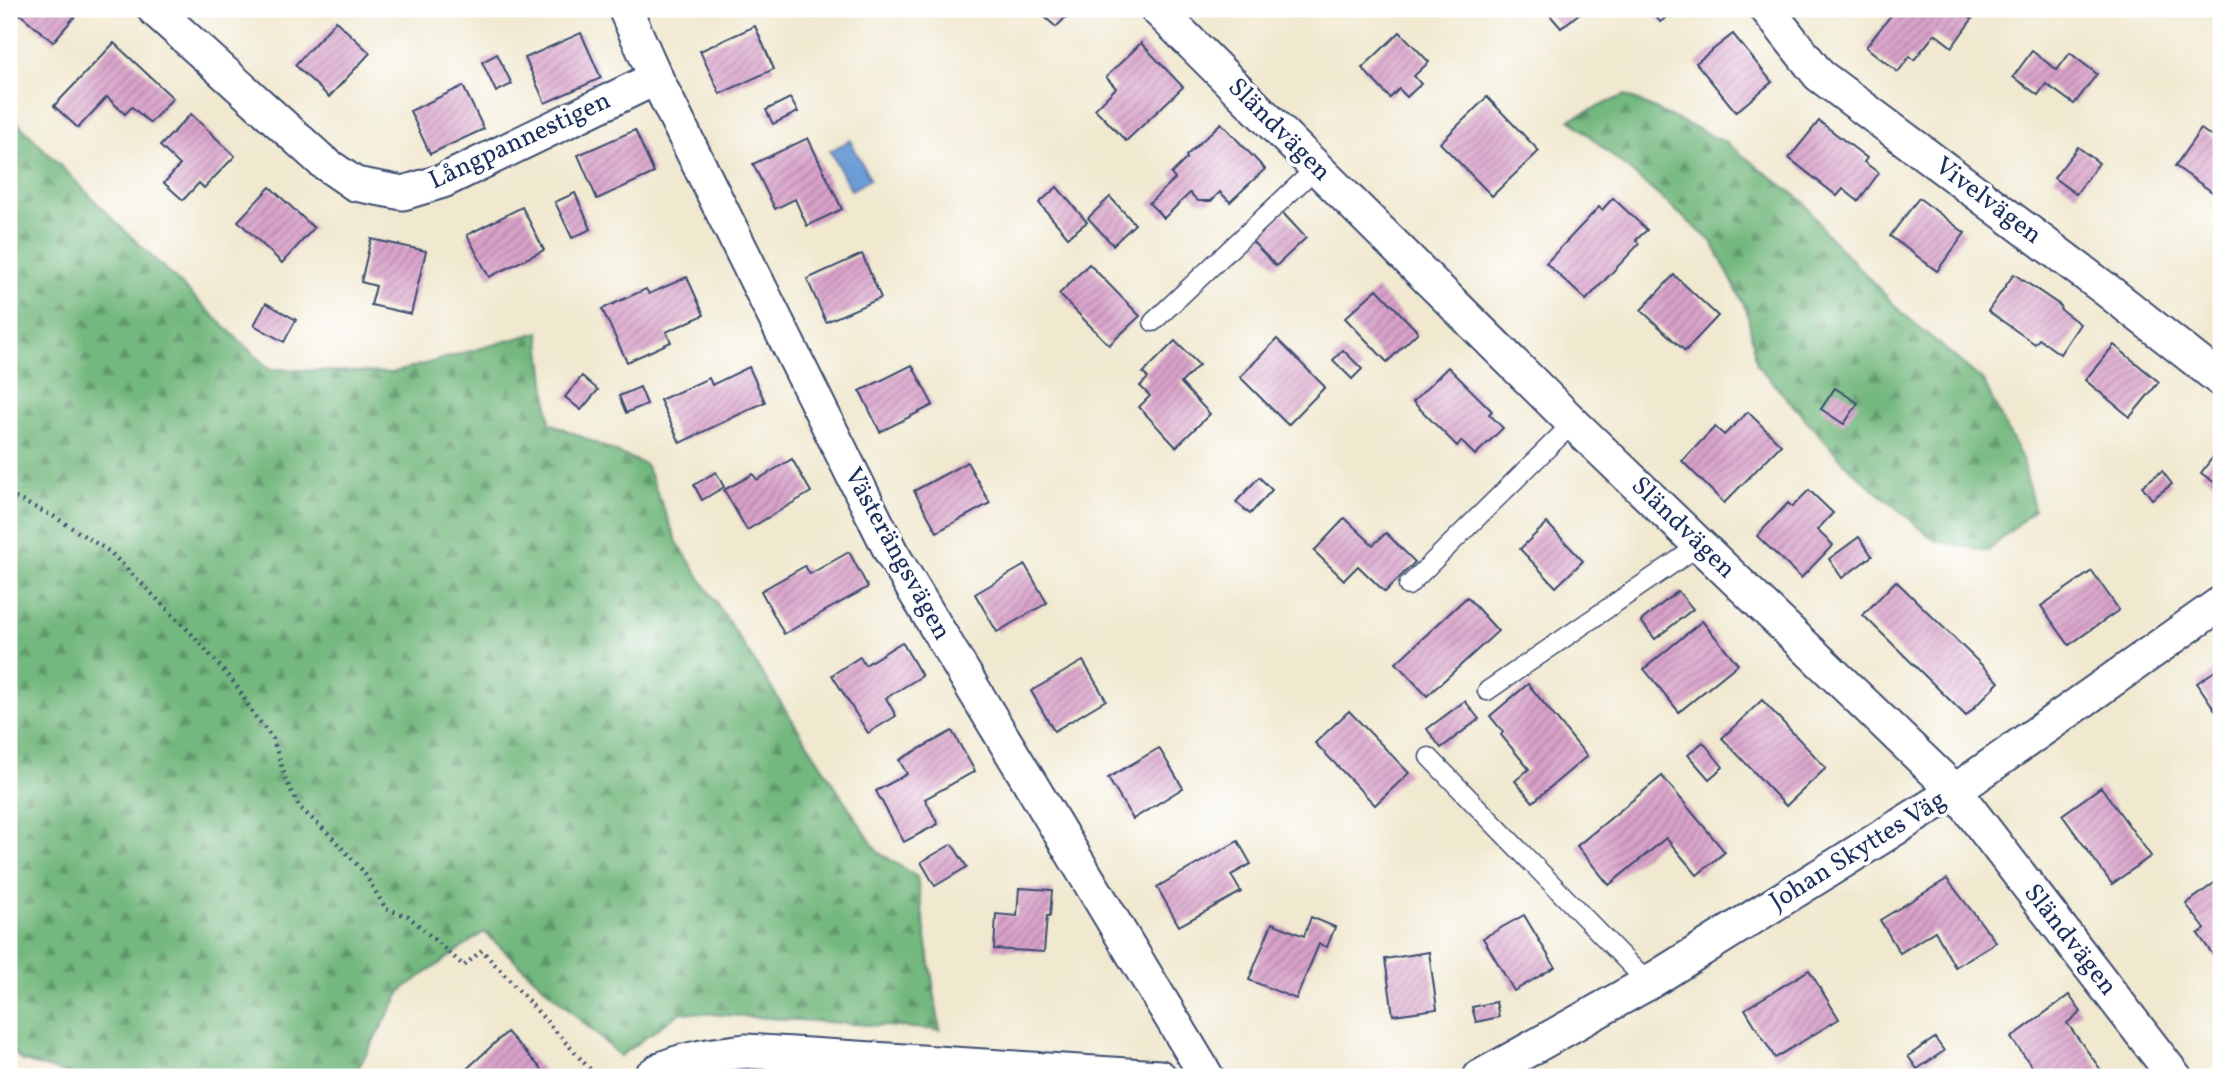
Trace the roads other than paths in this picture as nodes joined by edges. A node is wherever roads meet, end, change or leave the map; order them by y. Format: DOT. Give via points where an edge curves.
graph roads {
  1 [pos="154,9"];
  2 [pos="625,9"];
  3 [pos="1157,9"];
  4 [pos="1767,9"];
  5 [pos="656,78"];
  6 [pos="1316,169"];
  7 [pos="1153,322"];
  8 [pos="2221,380"];
  9 [pos="1573,423"];
  10 [pos="1700,545"];
  11 [pos="1408,586"];
  12 [pos="2221,603"];
  13 [pos="1487,691"];
  14 [pos="1429,757"];
  15 [pos="1955,791"];
  16 [pos="1648,983"];
  17 [pos="650,1077"];
  18 [pos="1160,1077"];
  19 [pos="1208,1077"];
  20 [pos="1480,1077"];
  21 [pos="2175,1077"];
  1 -- 5 [label="street, Långpannestigen" via="323,162 355,184 403,193 443,181"];
  2 -- 5 [label="street, Västerängsvägen"];
  3 -- 6 [label="street, Sländvägen"];
  4 -- 8 [label="street, Vivelvägen" via="1819,75"];
  5 -- 19 [label="street, Västerängsvägen" via="891,552"];
  6 -- 7 [label="lane"];
  6 -- 9 [label="street, Sländvägen"];
  9 -- 10 [label="street, Sländvägen"];
  9 -- 11 [label="lane"];
  10 -- 13 [label="lane"];
  10 -- 15 [label="street, Sländvägen"];
  12 -- 15 [label="street, Johan Skyttes Väg"];
  14 -- 16 [label="lane"];
  15 -- 16 [label="street, Johan Skyttes Väg"];
  15 -- 21 [label="street, Sländvägen"];
  16 -- 20 [label="street, Johan Skyttes Väg"];
  17 -- 18 [label="street" via="699,1058 746,1051"];
}
